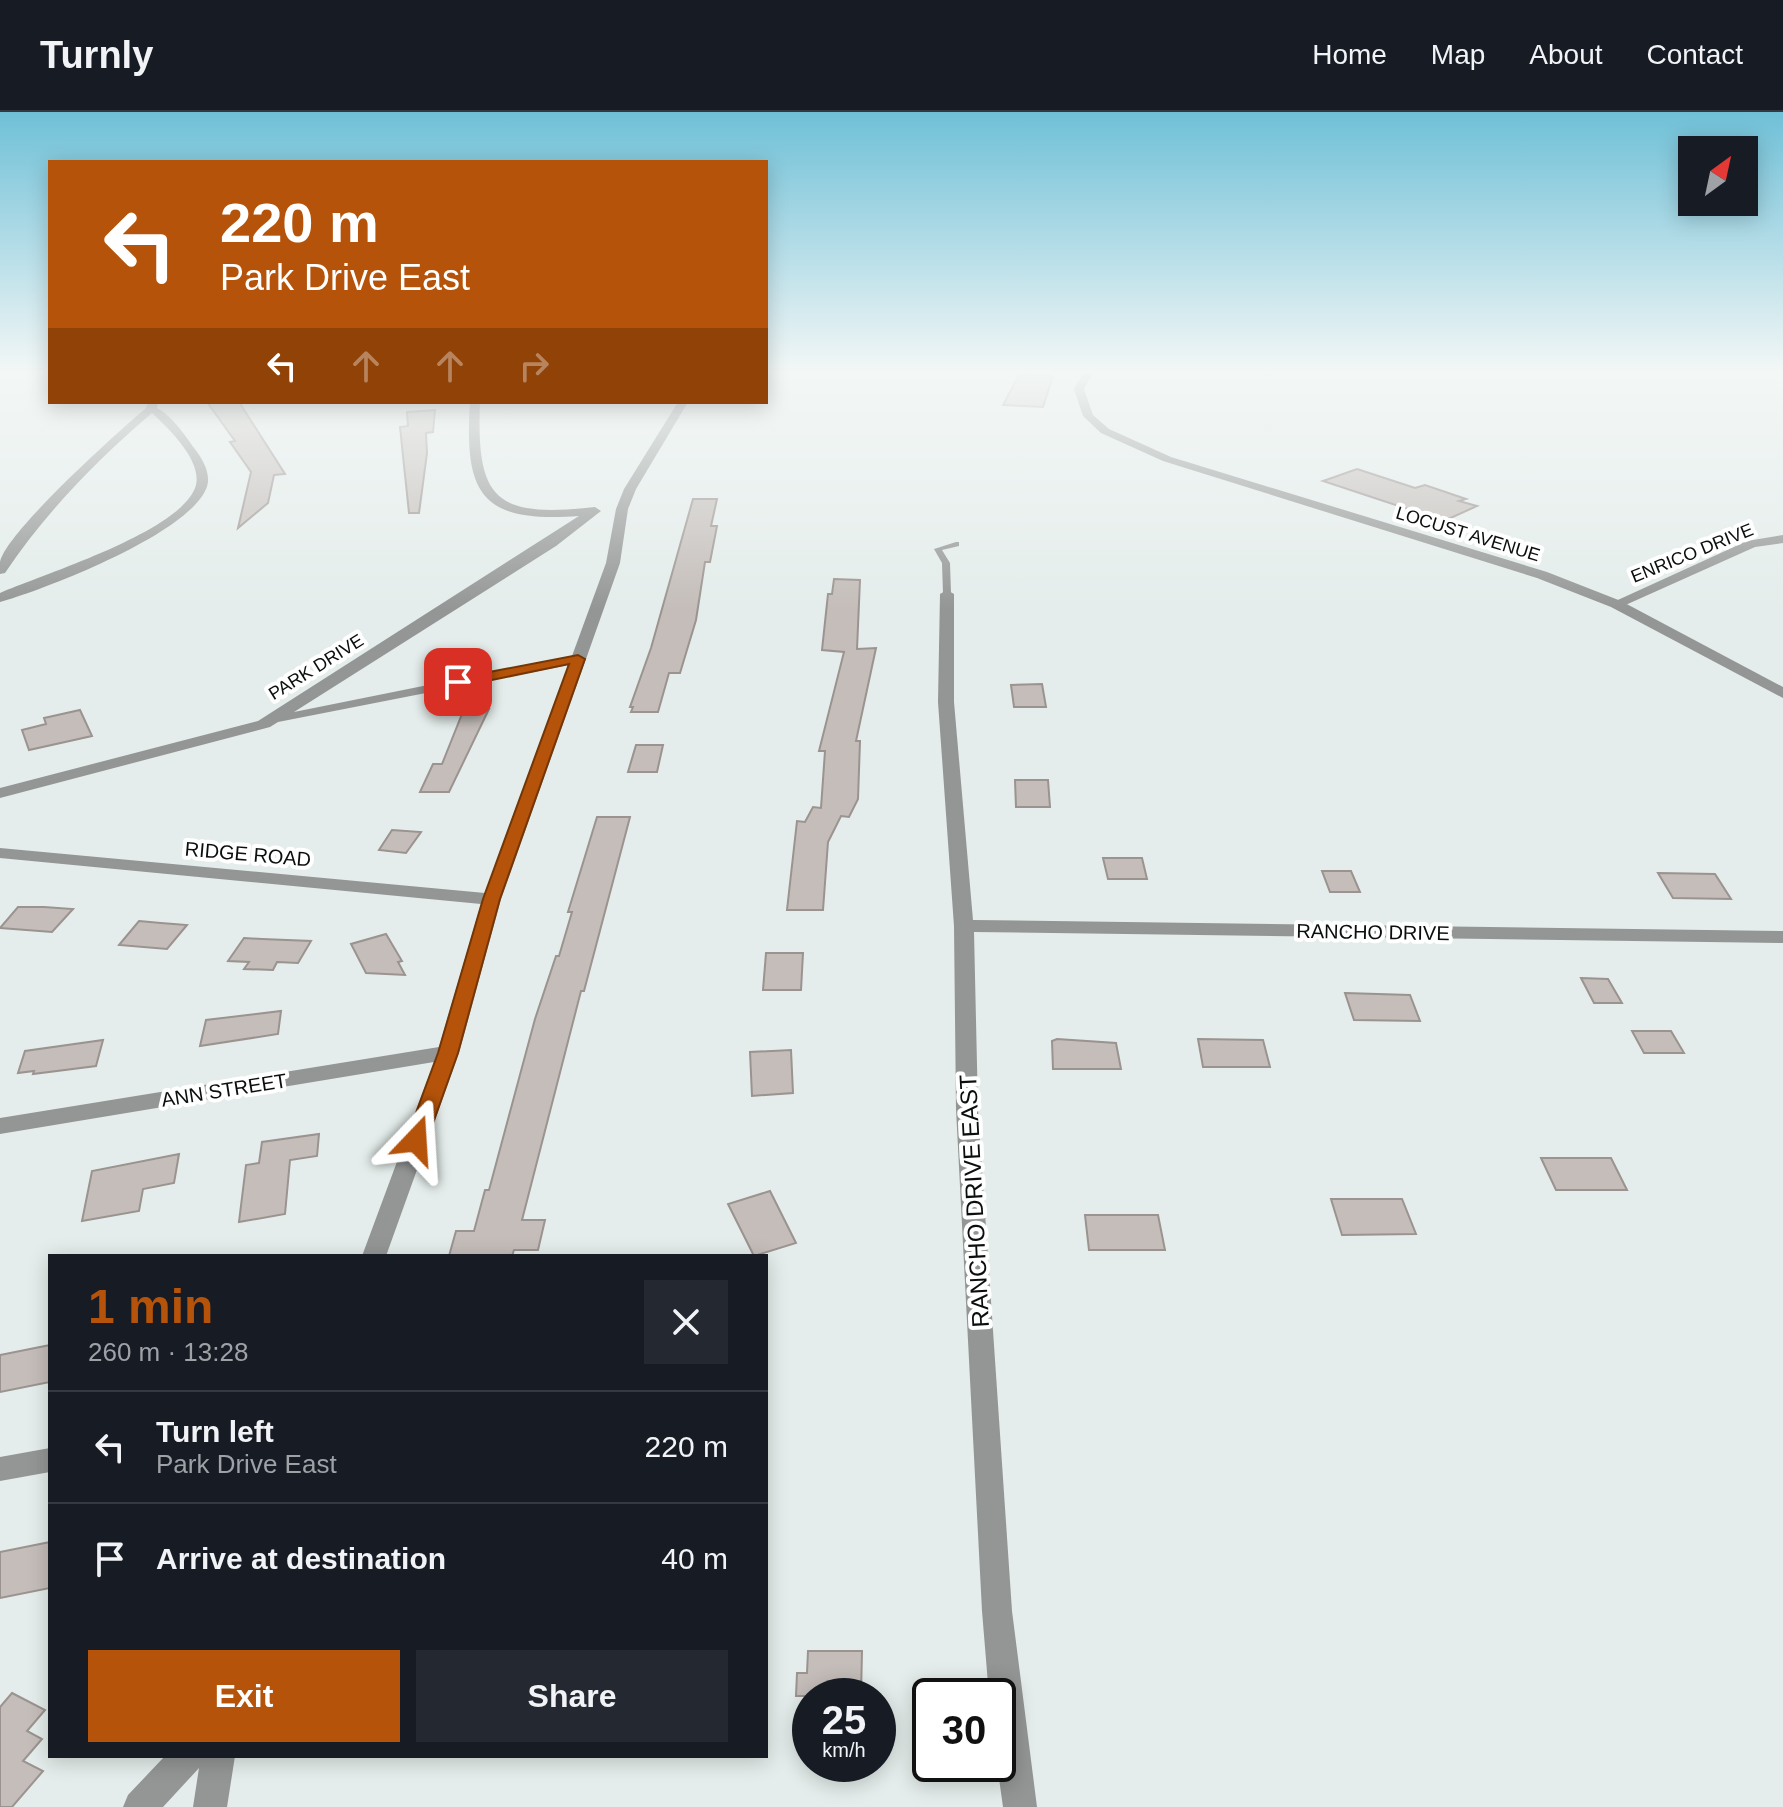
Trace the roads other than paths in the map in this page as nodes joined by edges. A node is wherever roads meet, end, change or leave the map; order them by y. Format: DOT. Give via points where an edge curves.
graph roads {
  1 [pos="100,452"];
  2 [pos="189,452"];
  3 [pos="476,452"];
  4 [pos="652,452"];
  5 [pos="1151,452"];
  6 [pos="622,509"];
  7 [pos="595,511"];
  8 [pos="1783,539"];
  9 [pos="956,544"];
  10 [pos="0,571"];
  11 [pos="34,582"];
  12 [pos="947,594"];
  13 [pos="0,598"];
  14 [pos="1616,604"];
  15 [pos="578,659"];
  16 [pos="1783,693"];
  17 [pos="264,724"];
  18 [pos="0,793"];
  19 [pos="0,853"];
  20 [pos="492,899"];
  21 [pos="964,926"];
  22 [pos="1783,937"];
  23 [pos="448,1053"];
  24 [pos="0,1126"];
  25 [pos="375,1254"];
  26 [pos="48,1460"];
  27 [pos="0,1469"];
  28 [pos="186,1758"];
  29 [pos="218,1758"];
  30 [pos="140,1807"];
  31 [pos="210,1807"];
  32 [pos="1020,1807"];
  1 -- 10 [label="street" via="17,544"];
  2 -- 11 [label="street" via="201,468 202,485 182,512 108,554"];
  3 -- 7 [label="street" via="482,486 494,498 532,511"];
  4 -- 6 [label="street"];
  5 -- 14 [label="street, LOCUST AVENUE" via="1207,474 1542,575"];
  6 -- 7 [label="street"];
  6 -- 15 [label="street" via="613,563"];
  7 -- 17 [label="street, PARK DRIVE"];
  8 -- 14 [label="street, ENRICO DRIVE" via="1752,544"];
  9 -- 12 [label="lane" via="938,549 946,563"];
  10 -- 11 [label="street"];
  11 -- 13 [label="street"];
  12 -- 21 [label="street, RANCHO DRIVE EAST" via="946,702"];
  14 -- 16 [label="street, LOCUST AVENUE"];
  15 -- 17 [label="street"];
  15 -- 20 [label="street"];
  17 -- 18 [label="street, PARK DRIVE"];
  19 -- 20 [label="street, RIDGE ROAD"];
  20 -- 23 [label="street"];
  21 -- 22 [label="street, RANCHO DRIVE"];
  21 -- 32 [label="street, RANCHO DRIVE EAST" via="967,1109 996,1596"];
  23 -- 24 [label="street, ANN STREET"];
  23 -- 25 [label="street"];
  26 -- 27 [label="street"];
  28 -- 30 [label="street"];
  29 -- 31 [label="street"];
}
